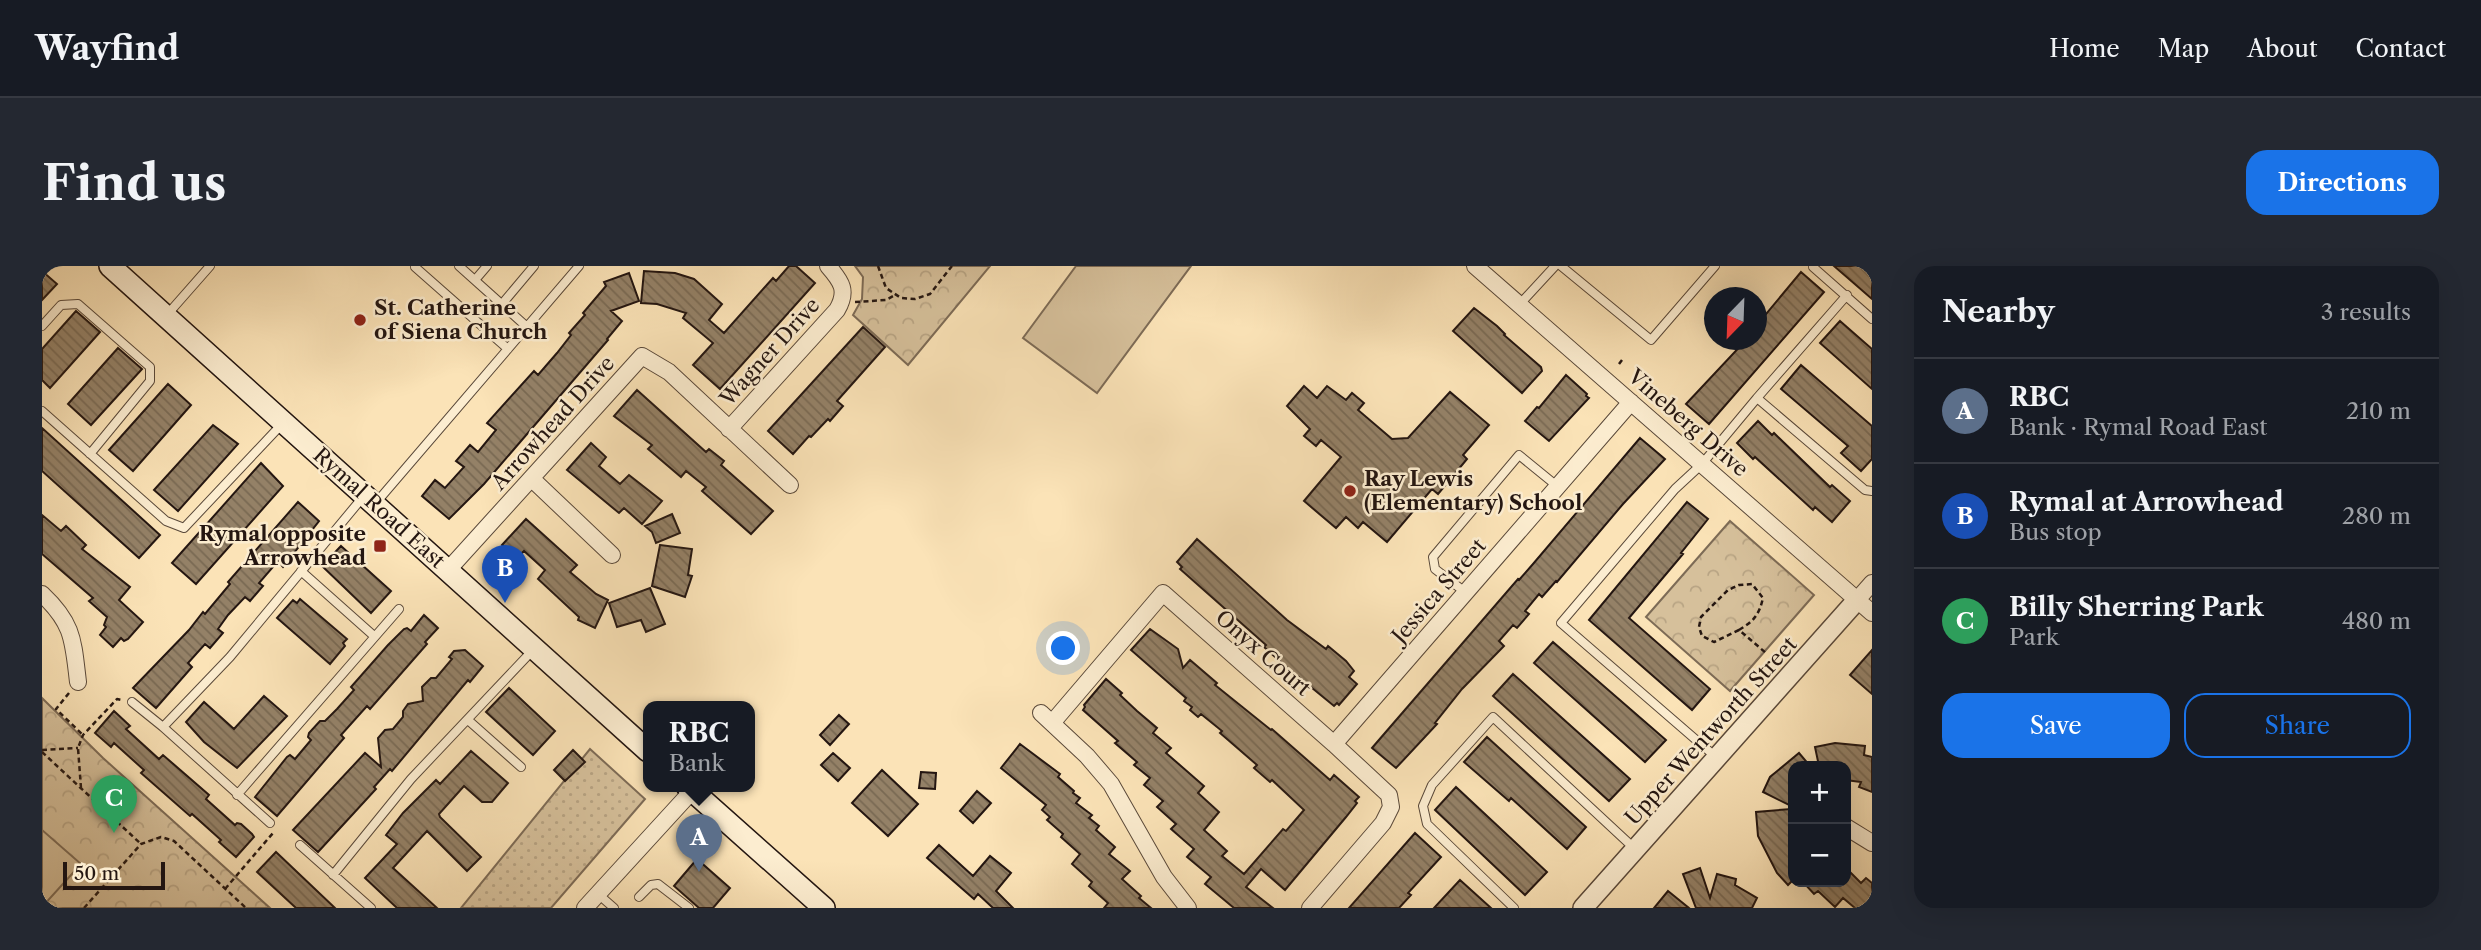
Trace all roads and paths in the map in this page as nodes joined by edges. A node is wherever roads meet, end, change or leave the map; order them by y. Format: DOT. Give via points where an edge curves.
graph roads {
  1 [pos="110,266"];
  2 [pos="210,266"];
  3 [pos="459,266"];
  4 [pos="487,266"];
  5 [pos="534,266"];
  6 [pos="579,266"];
  7 [pos="828,266"];
  8 [pos="878,266"];
  9 [pos="952,266"];
  10 [pos="1475,266"];
  11 [pos="1555,266"];
  12 [pos="1561,266"];
  13 [pos="1715,266"];
  14 [pos="415,267"];
  15 [pos="1813,267"];
  16 [pos="475,280"];
  17 [pos="895,295"];
  18 [pos="1847,295"];
  19 [pos="843,300"];
  20 [pos="502,304"];
  21 [pos="1520,304"];
  22 [pos="166,316"];
  23 [pos="1872,319"];
  24 [pos="42,326"];
  25 [pos="527,327"];
  26 [pos="508,349"];
  27 [pos="1757,398"];
  28 [pos="1631,402"];
  29 [pos="42,411"];
  30 [pos="285,422"];
  31 [pos="729,429"];
  32 [pos="90,454"];
  33 [pos="1702,464"];
  34 [pos="532,478"];
  35 [pos="790,485"];
  36 [pos="1557,486"];
  37 [pos="1872,491"];
  38 [pos="371,499"];
  39 [pos="612,555"];
  40 [pos="301,570"];
  41 [pos="448,570"];
  42 [pos="1872,583"];
  43 [pos="1465,592"];
  44 [pos="42,594"];
  45 [pos="1857,600"];
  46 [pos="399,609"];
  47 [pos="1872,613"];
  48 [pos="1739,630"];
  49 [pos="374,636"];
  50 [pos="536,647"];
  51 [pos="1766,653"];
  52 [pos="78,682"];
  53 [pos="132,702"];
  54 [pos="468,720"];
  55 [pos="163,727"];
  56 [pos="83,735"];
  57 [pos="1335,744"];
  58 [pos="643,746"];
  59 [pos="78,748"];
  60 [pos="42,751"];
  61 [pos="1717,758"];
  62 [pos="521,767"];
  63 [pos="80,788"];
  64 [pos="687,792"];
  65 [pos="693,792"];
  66 [pos="237,795"];
  67 [pos="270,823"];
  68 [pos="1851,830"];
  69 [pos="1872,843"];
  70 [pos="141,844"];
  71 [pos="300,845"];
  72 [pos="1635,850"];
  73 [pos="333,875"];
  74 [pos="225,889"];
  75 [pos="597,894"];
  76 [pos="639,897"];
  77 [pos="84,908"];
  78 [pos="246,908"];
  79 [pos="371,908"];
  80 [pos="585,908"];
  81 [pos="614,908"];
  82 [pos="689,908"];
  83 [pos="824,908"];
  84 [pos="1188,908"];
  85 [pos="1310,908"];
  86 [pos="1514,908"];
  87 [pos="1583,908"];
  1 -- 22 [label="main road, Rymal Road East"];
  2 -- 22 [label="lane"];
  3 -- 16 [label="lane"];
  4 -- 16 [label="lane"];
  5 -- 20 [label="lane"];
  6 -- 25 [label="lane"];
  7 -- 19 [label="street, Wagner Drive" via="839,279"];
  8 -- 17 [label="path" via="886,288"];
  9 -- 17 [label="path" via="923,298"];
  10 -- 21 [label="street, Vineberg Drive"];
  11 -- 21 [label="lane"];
  12 -- 13 [label="lane" via="1651,340"];
  14 -- 26 [label="lane"];
  15 -- 18 [label="lane"];
  16 -- 20 [label="lane"];
  17 -- 19 [label="path" via="860,303"];
  18 -- 23 [label="lane"];
  18 -- 27 [label="lane"];
  19 -- 31 [label="street, Wagner Drive"];
  20 -- 25 [label="lane"];
  21 -- 28 [label="street, Vineberg Drive"];
  22 -- 30 [label="main road, Rymal Road East"];
  24 -- 32 [label="lane" via="61,305 78,304 150,367 150,381"];
  25 -- 26 [label="lane"];
  26 -- 38 [label="lane"];
  27 -- 33 [label="lane"];
  27 -- 37 [label="lane" via="1865,490"];
  28 -- 33 [label="street, Vineberg Drive"];
  28 -- 36 [label="street, Jessica Street"];
  29 -- 32 [label="lane"];
  30 -- 32 [label="lane" via="184,528 166,522"];
  30 -- 38 [label="main road, Rymal Road East"];
  31 -- 34 [label="street, Arrowhead Drive" via="669,372 642,356"];
  31 -- 35 [label="street, Arrowhead Drive"];
  33 -- 45 [label="street, Vineberg Drive"];
  33 -- 61 [label="lane" via="1675,489 1561,623"];
  34 -- 39 [label="street"];
  34 -- 41 [label="street, Arrowhead Drive"];
  36 -- 43 [label="street, Jessica Street"];
  36 -- 43 [label="lane" via="1520,455 1433,556 1435,569"];
  38 -- 40 [label="lane"];
  38 -- 41 [label="main road, Rymal Road East"];
  40 -- 49 [label="lane"];
  40 -- 55 [label="lane" via="230,657"];
  41 -- 50 [label="main road, Rymal Road East"];
  42 -- 45 [label="street, Upper Wentworth Street"];
  43 -- 57 [label="street, Jessica Street"];
  44 -- 52 [label="street" via="59,610 72,635"];
  45 -- 47 [label="street, Vineberg Drive"];
  45 -- 61 [label="street, Upper Wentworth Street"];
  46 -- 49 [label="lane"];
  48 -- 48 [label="path" via="1714,642 1702,636 1699,627 1701,617 1728,590 1752,584 1763,598 1757,618"];
  48 -- 51 [label="path"];
  49 -- 66 [label="lane"];
  50 -- 54 [label="lane"];
  50 -- 58 [label="main road, Rymal Road East"];
  52 -- 56 [label="path" via="56,709"];
  53 -- 55 [label="lane"];
  53 -- 56 [label="path" via="117,699"];
  54 -- 62 [label="lane"];
  54 -- 73 [label="lane" via="411,779"];
  55 -- 66 [label="lane"];
  56 -- 59 [label="path"];
  57 -- 84 [label="street, Onyx Court" via="1163,593 1046,718 1111,784 1164,877"];
  57 -- 85 [label="street, Onyx Court" via="1385,789 1391,807 1383,823"];
  59 -- 60 [label="path"];
  59 -- 63 [label="path"];
  60 -- 63 [label="path"];
  61 -- 72 [label="street, Upper Wentworth Street"];
  63 -- 70 [label="path"];
  64 -- 75 [label="street"];
  65 -- 83 [label="main road"];
  66 -- 67 [label="lane"];
  67 -- 74 [label="path" via="275,831"];
  68 -- 69 [label="street"];
  70 -- 74 [label="path" via="161,837 174,841"];
  70 -- 77 [label="path"];
  71 -- 73 [label="lane"];
  72 -- 86 [label="lane" via="1493,717 1432,785 1423,806 1427,824"];
  72 -- 87 [label="street, Upper Wentworth Street"];
  73 -- 79 [label="lane"];
  74 -- 78 [label="path"];
  75 -- 80 [label="street"];
  75 -- 81 [label="lane"];
  76 -- 82 [label="lane" via="657,884"];
}
